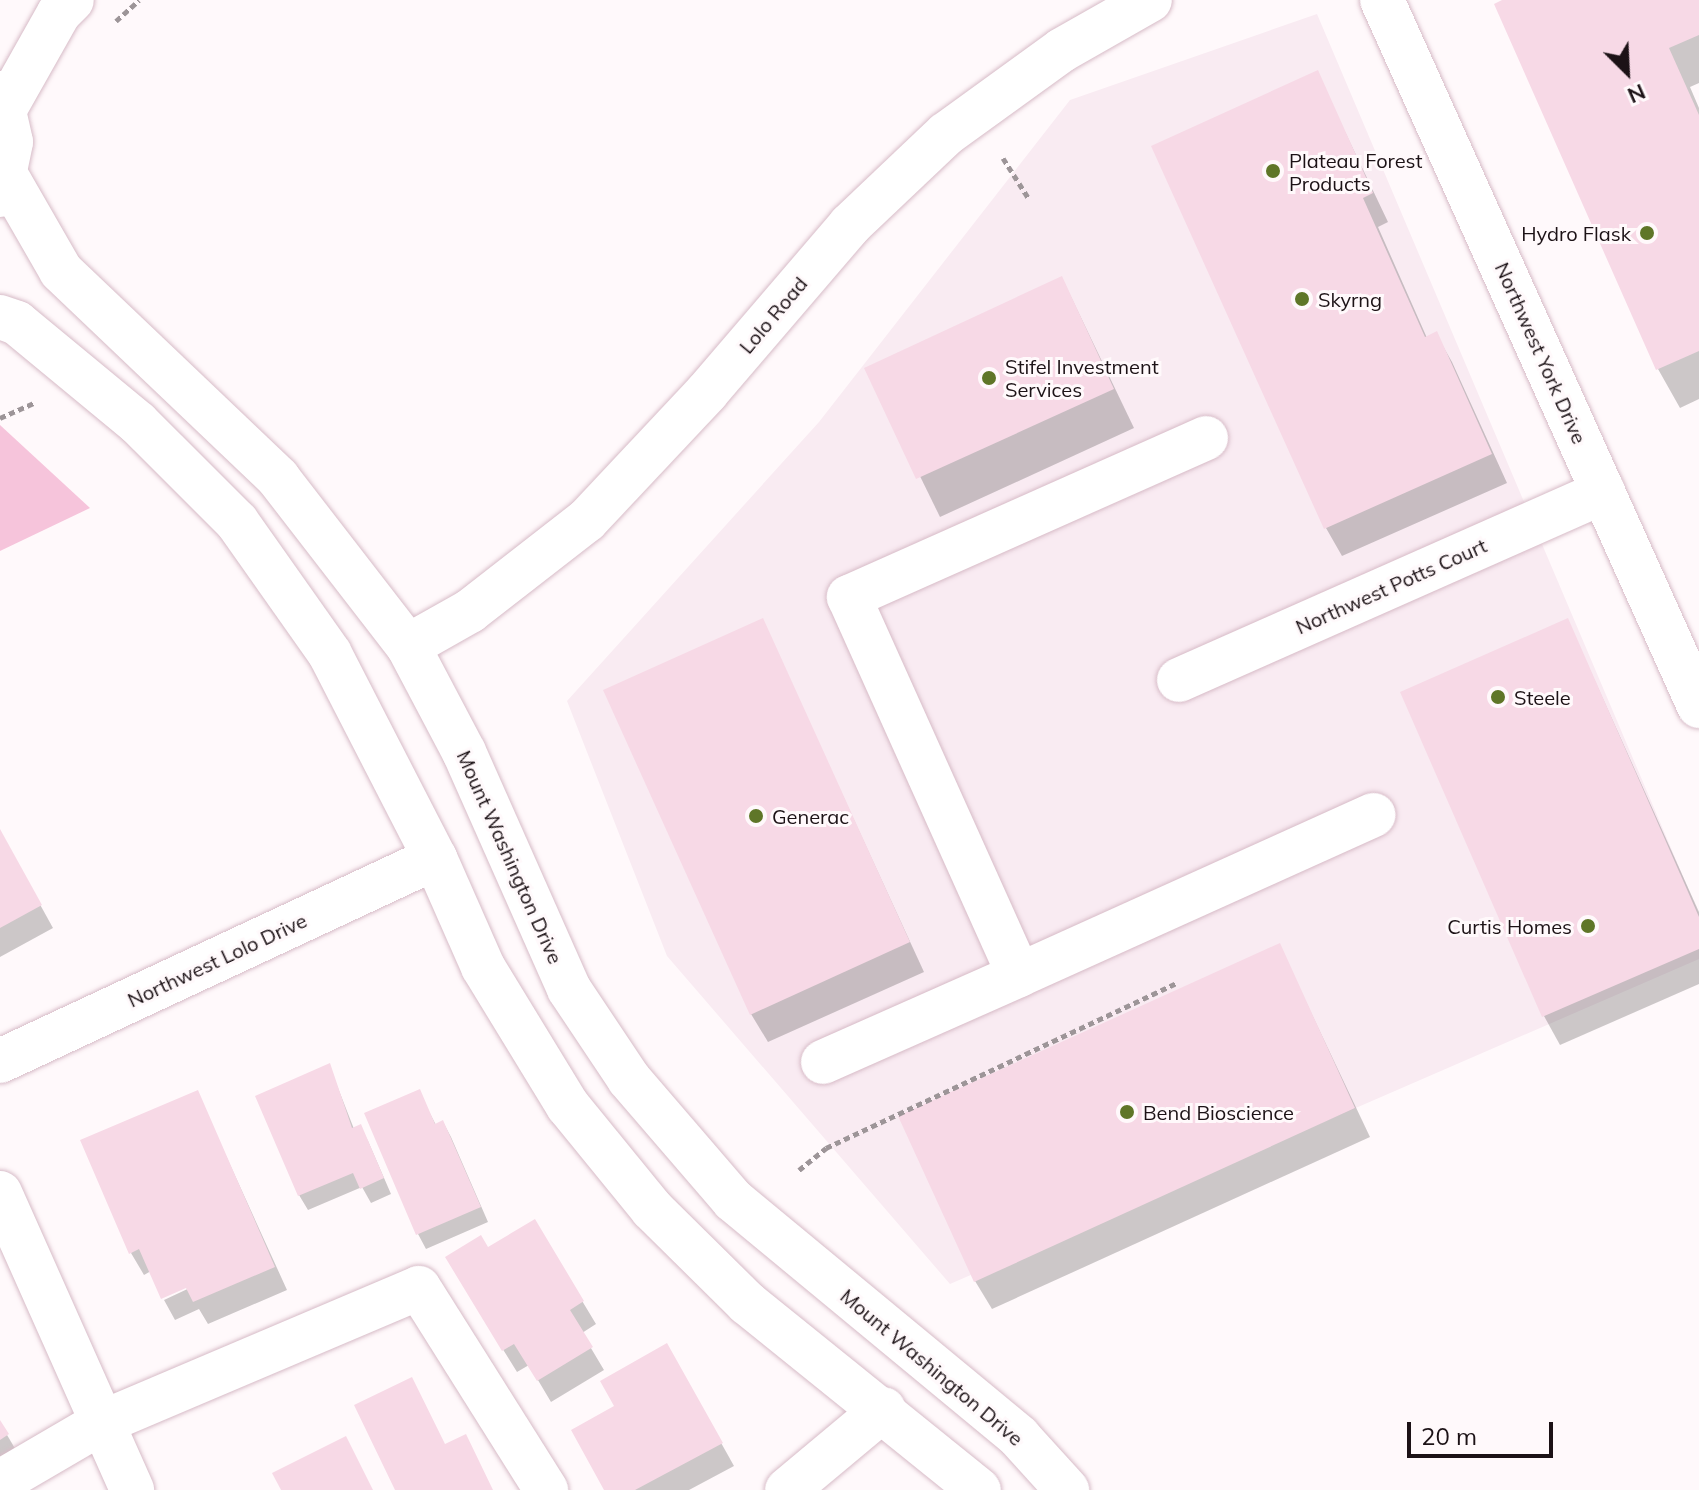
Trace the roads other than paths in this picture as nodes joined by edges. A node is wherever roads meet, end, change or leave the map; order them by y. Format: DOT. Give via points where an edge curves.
graph roads {
  1 [pos="72,0"];
  2 [pos="1150,0"];
  3 [pos="1382,0"];
  4 [pos="3,100"];
  5 [pos="4,186"];
  6 [pos="0,317"];
  7 [pos="1206,438"];
  8 [pos="1603,492"];
  9 [pos="408,646"];
  10 [pos="1179,680"];
  11 [pos="1699,706"];
  12 [pos="1374,815"];
  13 [pos="435,858"];
  14 [pos="1019,975"];
  15 [pos="0,1061"];
  16 [pos="823,1062"];
  17 [pos="0,1193"];
  18 [pos="884,1409"];
  19 [pos="101,1423"];
  20 [pos="0,1482"];
  21 [pos="132,1490"];
  22 [pos="546,1490"];
  23 [pos="787,1490"];
  24 [pos="979,1490"];
  25 [pos="1067,1490"];
  1 -- 4 [label="main road"];
  2 -- 9 [label="main road, Lolo Road" via="1062,50 946,134 850,225 707,392 587,520 470,611"];
  3 -- 8 [label="main road, Northwest York Drive"];
  4 -- 5 [label="main road" via="11,142"];
  5 -- 9 [label="main road, Mount Washington Drive" via="61,271 278,478"];
  6 -- 13 [label="main road" via="17,323 138,423 237,522 330,654"];
  7 -- 14 [label="main road" via="849,597"];
  8 -- 10 [label="main road, Northwest Potts Court"];
  8 -- 11 [label="main road, Northwest York Drive"];
  9 -- 25 [label="main road, Mount Washington Drive" via="464,752 569,989 629,1079 733,1200 1019,1437"];
  12 -- 14 [label="main road"];
  13 -- 15 [label="main road, Northwest Lolo Drive"];
  13 -- 18 [label="main road" via="483,967 577,1118 652,1209 747,1303"];
  14 -- 16 [label="main road"];
  17 -- 19 [label="main road"];
  18 -- 23 [label="main road"];
  18 -- 24 [label="main road"];
  19 -- 20 [label="main road"];
  19 -- 21 [label="main road"];
  19 -- 22 [label="main road" via="419,1288"];
}
